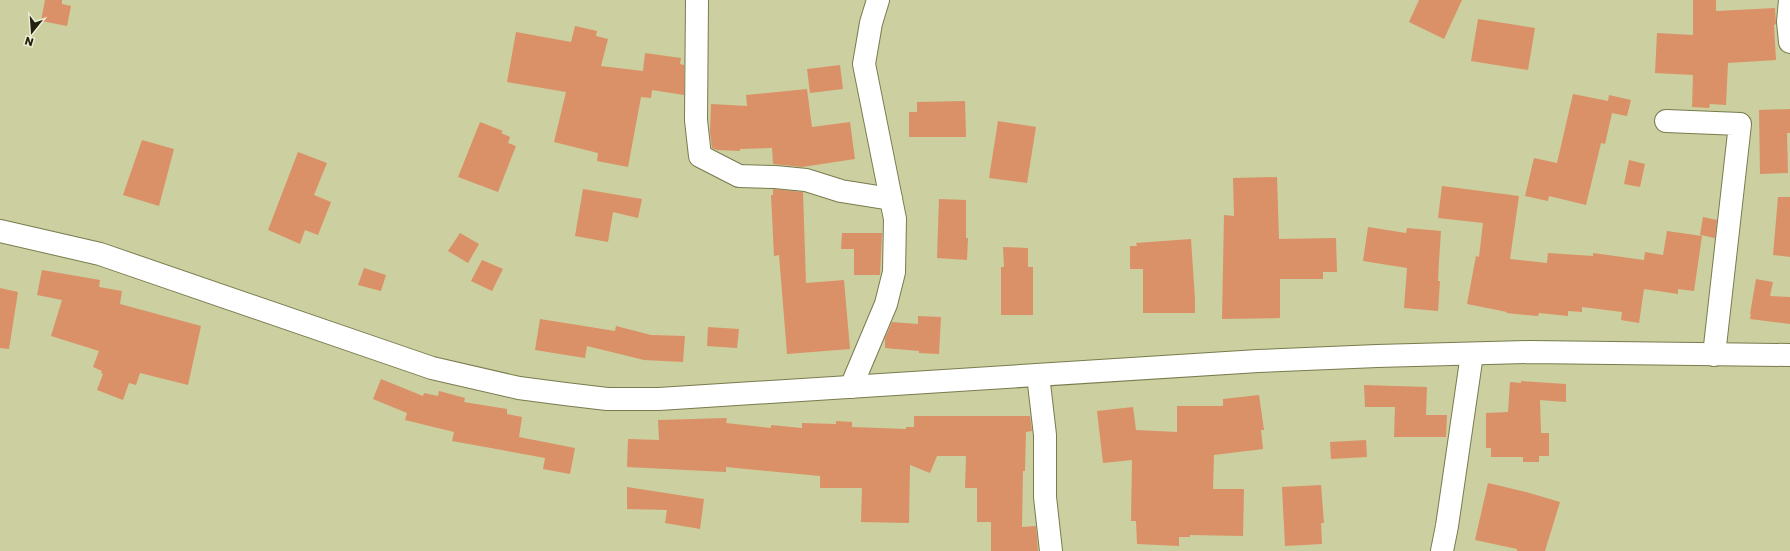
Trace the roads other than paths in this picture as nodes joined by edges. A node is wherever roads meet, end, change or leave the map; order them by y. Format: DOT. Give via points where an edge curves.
graph roads {
  1 [pos="697,0"];
  2 [pos="878,0"];
  3 [pos="1790,0"];
  4 [pos="1790,42"];
  5 [pos="1666,121"];
  6 [pos="891,199"];
  7 [pos="0,231"];
  8 [pos="1472,354"];
  9 [pos="1714,355"];
  10 [pos="1790,355"];
  11 [pos="1038,375"];
  12 [pos="851,387"];
  13 [pos="1051,551"];
  14 [pos="1442,551"];
  1 -- 6 [label="main road" via="696,120 700,156 739,176 806,180 840,191"];
  2 -- 6 [label="main road" via="871,22 864,64"];
  3 -- 4 [label="main road"];
  5 -- 9 [label="main road" via="1740,124"];
  6 -- 12 [label="main road" via="895,219 894,272 886,304"];
  7 -- 12 [label="main road" via="100,254 432,368 519,388 607,399 659,400"];
  8 -- 9 [label="main road" via="1529,352"];
  8 -- 11 [label="main road" via="1258,361"];
  8 -- 14 [label="main road"];
  9 -- 10 [label="main road"];
  11 -- 12 [label="main road"];
  11 -- 13 [label="main road" via="1045,435 1045,497"];
}
